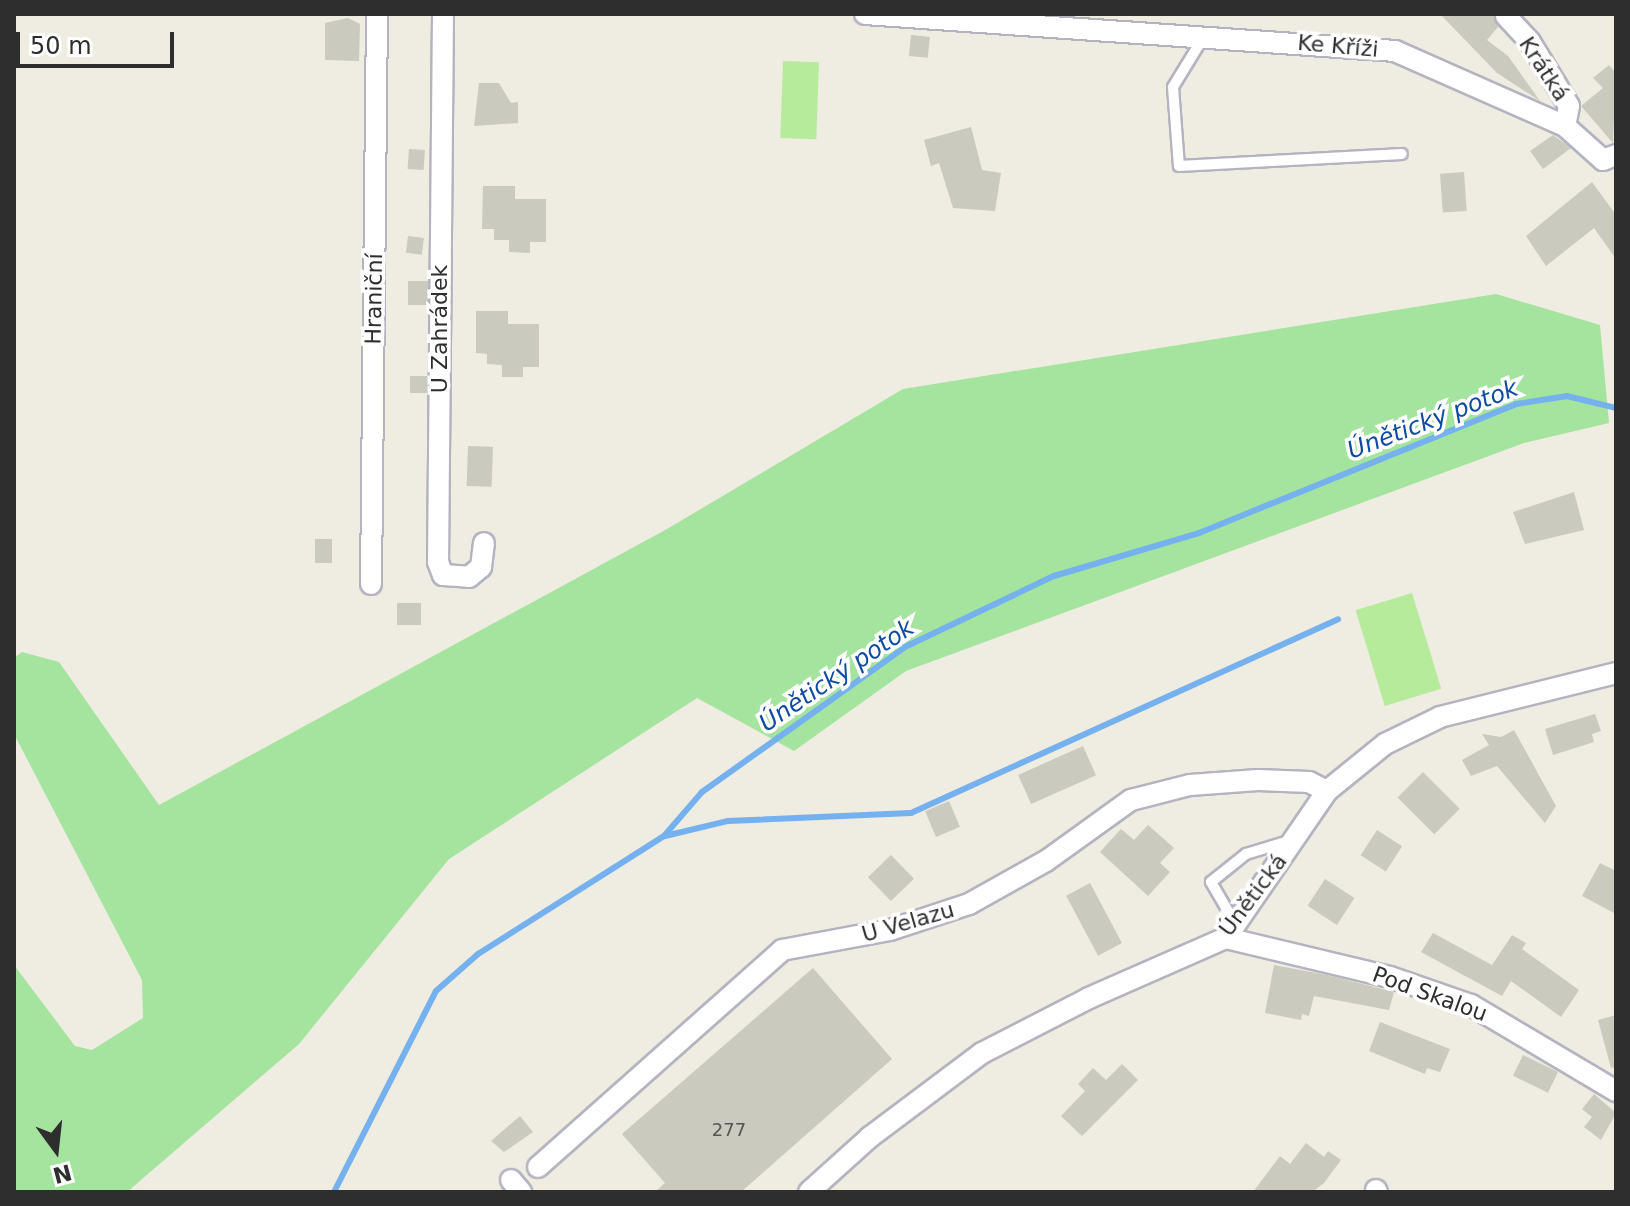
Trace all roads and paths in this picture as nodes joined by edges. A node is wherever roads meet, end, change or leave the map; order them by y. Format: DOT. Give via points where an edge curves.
graph roads {
  1 [pos="377,14"];
  2 [pos="443,14"];
  3 [pos="865,14"];
  4 [pos="1506,16"];
  5 [pos="1031,20"];
  6 [pos="1204,37"];
  7 [pos="1565,126"];
  8 [pos="1402,154"];
  9 [pos="1616,155"];
  10 [pos="484,543"];
  11 [pos="371,584"];
  12 [pos="1616,673"];
  13 [pos="1327,791"];
  14 [pos="1294,839"];
  15 [pos="1231,932"];
  16 [pos="1616,1091"];
  17 [pos="538,1167"];
  18 [pos="809,1192"];
  1 -- 11 [label="street, Hraniční"];
  2 -- 10 [label="street, U Zahrádek" via="438,562 443,575 469,577 481,567"];
  3 -- 5 [label="street, Ke Kříži"];
  4 -- 7 [label="street, Krátká" via="1530,42 1564,96 1569,106"];
  5 -- 6 [label="street, Ke Kříži"];
  6 -- 7 [label="street, Ke Kříži" via="1395,51"];
  6 -- 8 [label="lane" via="1173,87 1179,166"];
  7 -- 9 [label="street, Ke Kříži" via="1603,160"];
  12 -- 13 [label="street, Únětická" via="1440,717 1385,744"];
  13 -- 14 [label="street, Únětická"];
  13 -- 17 [label="street, U Velazu" via="1309,782 1258,780 1190,785 1131,800 1046,861 969,904 890,930 782,950"];
  14 -- 15 [label="street, Únětická"];
  14 -- 15 [label="lane" via="1246,854 1211,882"];
  15 -- 16 [label="street, Pod Skalou" via="1471,1005"];
  15 -- 18 [label="street, Únětická" via="982,1053 870,1137"];
}
